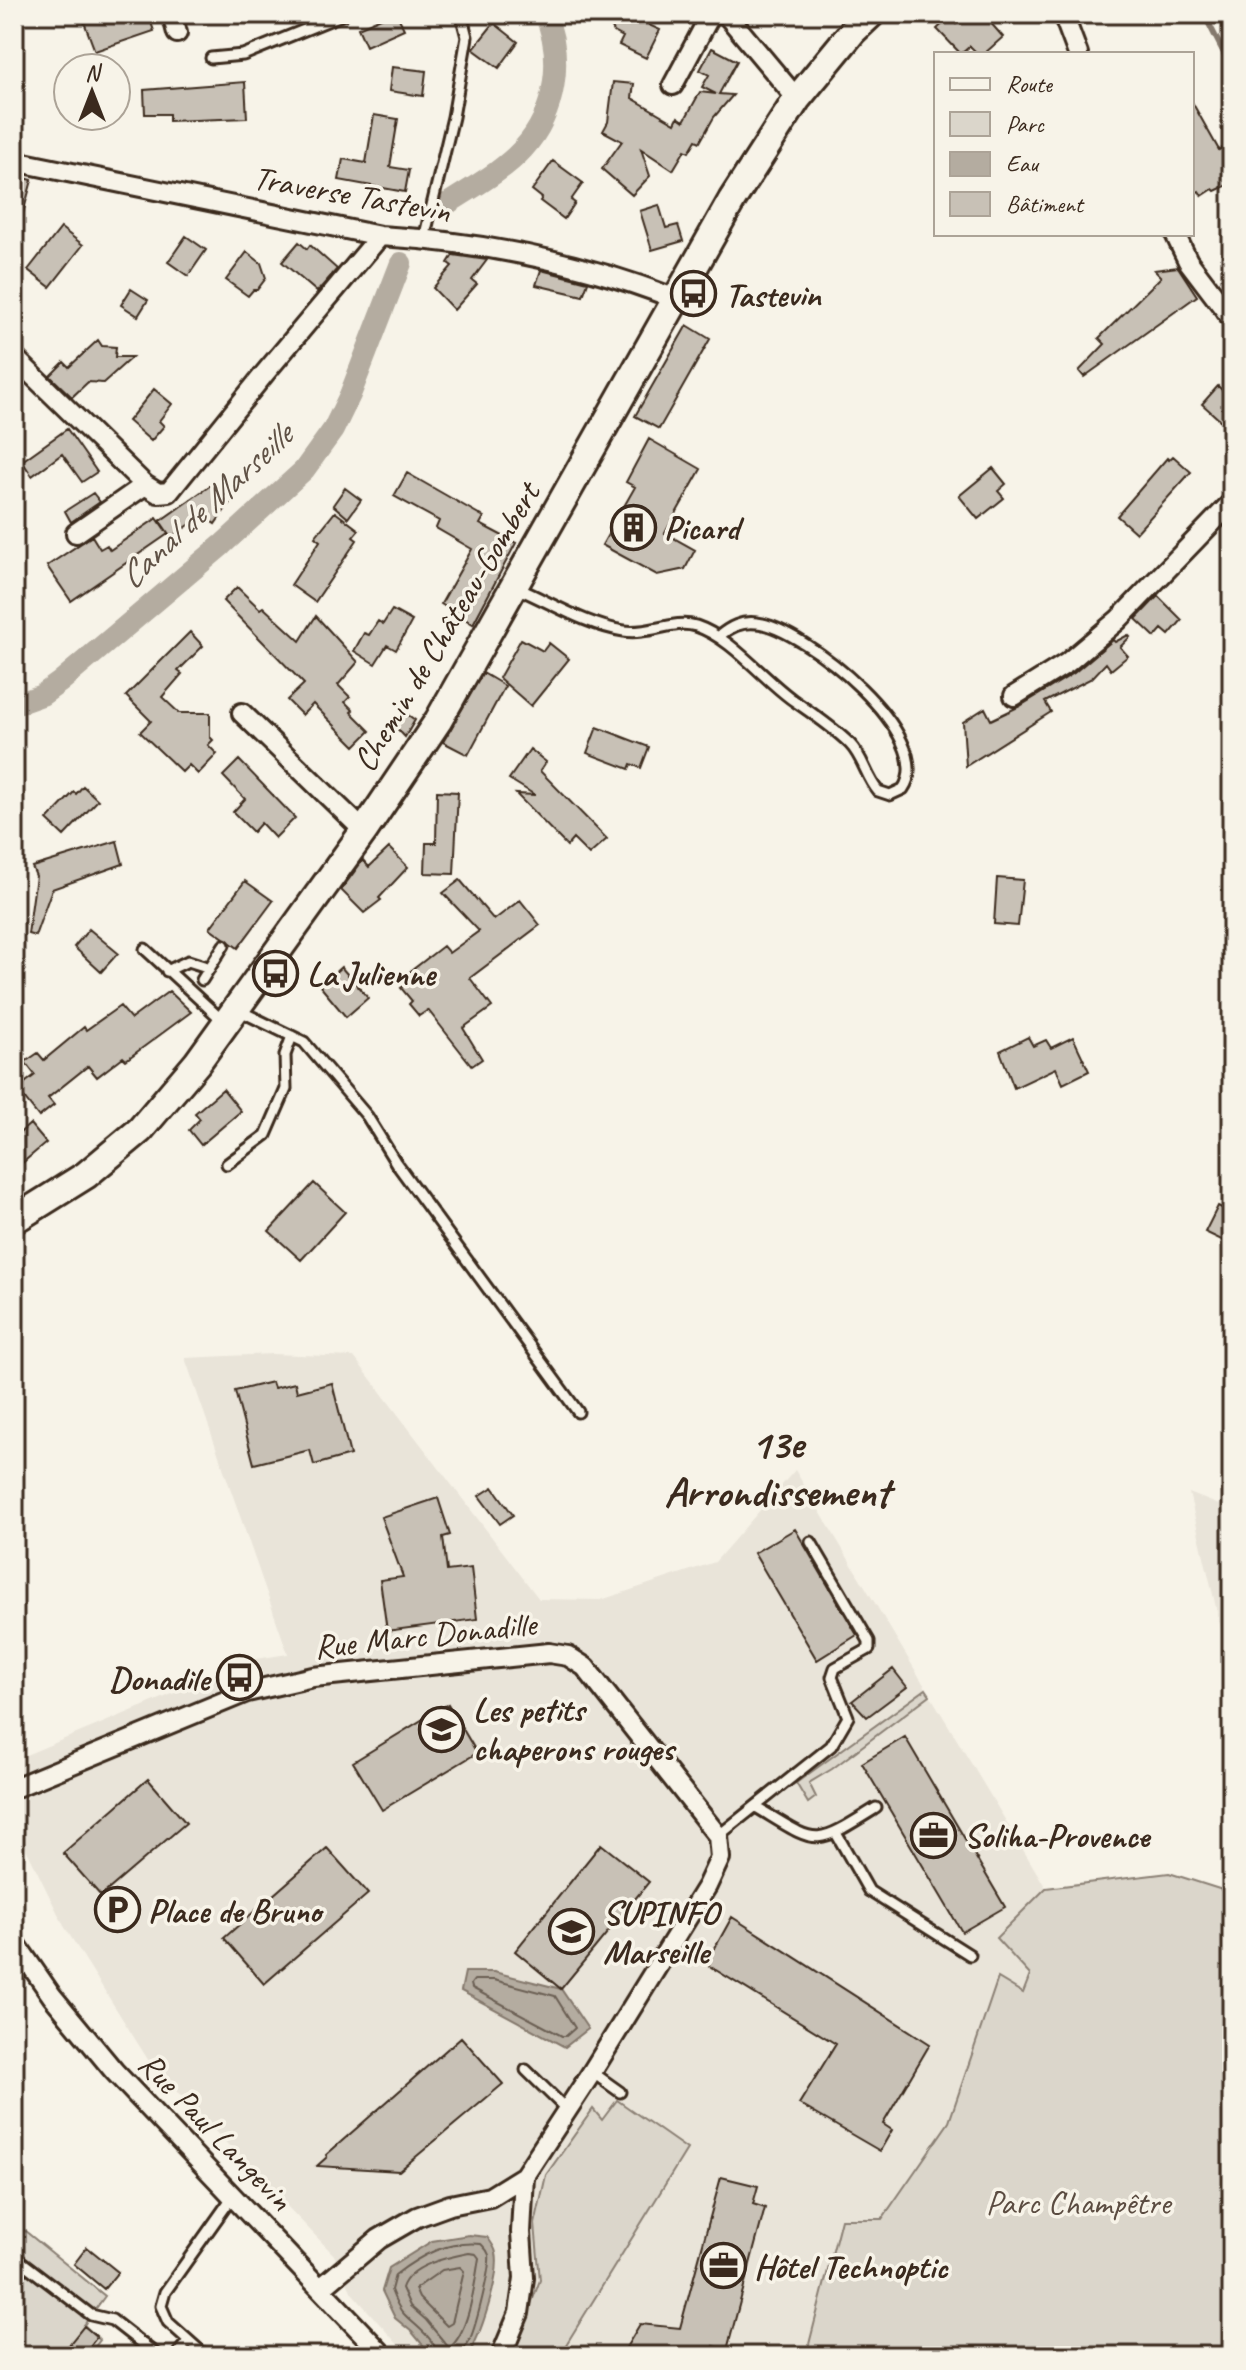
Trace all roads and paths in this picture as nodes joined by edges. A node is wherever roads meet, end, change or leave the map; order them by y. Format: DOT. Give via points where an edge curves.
graph roads {
  1 [pos="172,14"];
  2 [pos="344,14"];
  3 [pos="461,14"];
  4 [pos="711,14"];
  5 [pos="726,14"];
  6 [pos="871,14"];
  7 [pos="1063,14"];
  8 [pos="177,33"];
  9 [pos="1077,52"];
  10 [pos="211,58"];
  11 [pos="673,85"];
  12 [pos="797,99"];
  13 [pos="14,161"];
  14 [pos="380,236"];
  15 [pos="1176,236"];
  16 [pos="424,239"];
  17 [pos="676,299"];
  18 [pos="1232,319"];
  19 [pos="14,357"];
  20 [pos="145,485"];
  21 [pos="1232,502"];
  22 [pos="76,533"];
  23 [pos="514,586"];
  24 [pos="718,637"];
  25 [pos="1014,696"];
  26 [pos="242,713"];
  27 [pos="364,831"];
  28 [pos="224,945"];
  29 [pos="145,949"];
  30 [pos="210,968"];
  31 [pos="167,971"];
  32 [pos="202,980"];
  33 [pos="230,1016"];
  34 [pos="292,1036"];
  35 [pos="227,1164"];
  36 [pos="14,1220"];
  37 [pos="578,1412"];
  38 [pos="811,1542"];
  39 [pos="14,1788"];
  40 [pos="756,1807"];
  41 [pos="876,1808"];
  42 [pos="836,1833"];
  43 [pos="718,1836"];
  44 [pos="14,1941"];
  45 [pos="970,1955"];
  46 [pos="27,1960"];
  47 [pos="14,1981"];
  48 [pos="526,2070"];
  49 [pos="592,2072"];
  50 [pos="620,2092"];
  51 [pos="567,2110"];
  52 [pos="524,2176"];
  53 [pos="233,2195"];
  54 [pos="14,2256"];
  55 [pos="322,2287"];
  56 [pos="188,2341"];
  57 [pos="158,2356"];
  58 [pos="176,2356"];
  59 [pos="206,2356"];
  60 [pos="384,2356"];
  61 [pos="501,2356"];
  1 -- 8 [label="street"];
  2 -- 10 [label="lane" via="243,55"];
  3 -- 16 [label="lane" via="467,37"];
  4 -- 11 [label="street"];
  5 -- 12 [label="street"];
  6 -- 12 [label="street, Chemin de Château-Gombert"];
  7 -- 9 [label="street"];
  12 -- 17 [label="street, Chemin de Château-Gombert"];
  13 -- 14 [label="street, Traverse Tastevin"];
  14 -- 16 [label="street, Traverse Tastevin"];
  14 -- 20 [label="street" via="169,492 158,493"];
  15 -- 18 [label="street" via="1188,261"];
  16 -- 17 [label="street, Traverse Tastevin" via="566,263"];
  17 -- 23 [label="street, Chemin de Château-Gombert"];
  19 -- 20 [label="street"];
  20 -- 22 [label="street"];
  21 -- 25 [label="street" via="1118,620 1067,663"];
  23 -- 24 [label="lane" via="591,623 643,632 685,624"];
  23 -- 27 [label="street, Chemin de Château-Gombert" via="438,721"];
  24 -- 24 [label="lane" via="853,746 878,791 890,795 903,789 909,768 897,732 844,673 769,625 744,623"];
  26 -- 27 [label="street"];
  27 -- 33 [label="street, Chemin de Château-Gombert"];
  28 -- 30 [label="lane"];
  29 -- 31 [label="lane"];
  30 -- 31 [label="lane" via="188,961"];
  30 -- 32 [label="lane"];
  31 -- 33 [label="lane"];
  33 -- 34 [label="lane"];
  33 -- 36 [label="street, Chemin de Château-Gombert" via="140,1130 86,1175"];
  34 -- 35 [label="lane" via="285,1055 286,1089 266,1135"];
  34 -- 37 [label="lane" via="304,1042 367,1116"];
  38 -- 40 [label="lane" via="869,1649 835,1668 832,1677 848,1717 831,1746"];
  39 -- 43 [label="street, Rue Marc Donadille" via="247,1692 313,1677 549,1653 568,1656 585,1667"];
  40 -- 42 [label="lane" via="808,1838"];
  40 -- 43 [label="lane"];
  41 -- 42 [label="lane"];
  42 -- 45 [label="lane" via="869,1891"];
  43 -- 49 [label="street" via="720,1858 707,1886"];
  44 -- 46 [label="street, Rue Paul Langevin"];
  46 -- 47 [label="lane"];
  46 -- 53 [label="street, Rue Paul Langevin" via="114,2071"];
  48 -- 51 [label="lane"];
  49 -- 50 [label="lane"];
  49 -- 51 [label="street"];
  51 -- 52 [label="street"];
  52 -- 55 [label="street" via="490,2197 417,2217 379,2239"];
  52 -- 61 [label="street" via="524,2278 519,2313"];
  53 -- 55 [label="street, Rue Paul Langevin"];
  53 -- 56 [label="lane" via="165,2292 161,2306 168,2322"];
  54 -- 57 [label="lane" via="91,2315 112,2320"];
  55 -- 60 [label="street, Rue Paul Langevin"];
  56 -- 58 [label="lane"];
  56 -- 59 [label="lane"];
}
